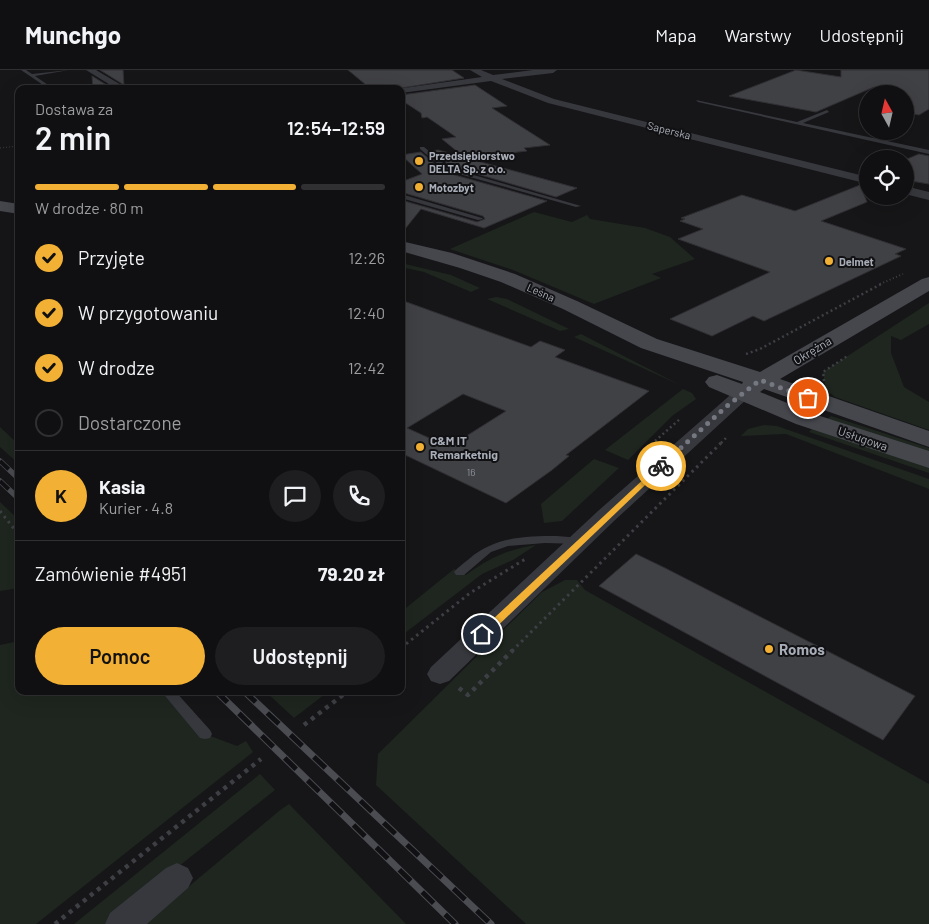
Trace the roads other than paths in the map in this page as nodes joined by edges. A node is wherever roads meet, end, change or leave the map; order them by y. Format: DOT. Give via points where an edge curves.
graph roads {
  1 [pos="23,70"];
  2 [pos="67,70"];
  3 [pos="90,70"];
  4 [pos="474,70"];
  5 [pos="553,70"];
  6 [pos="33,75"];
  7 [pos="494,79"];
  8 [pos="47,85"];
  9 [pos="119,85"];
  10 [pos="405,90"];
  11 [pos="698,101"];
  12 [pos="827,111"];
  13 [pos="797,123"];
  14 [pos="422,148"];
  15 [pos="929,152"];
  16 [pos="859,179"];
  17 [pos="914,192"];
  18 [pos="929,196"];
  19 [pos="405,197"];
  20 [pos="0,206"];
  21 [pos="578,206"];
  22 [pos="15,208"];
  23 [pos="480,219"];
  24 [pos="405,247"];
  25 [pos="929,283"];
  26 [pos="751,387"];
  27 [pos="929,439"];
  28 [pos="929,460"];
  29 [pos="580,541"];
  30 [pos="460,572"];
  31 [pos="440,674"];
  32 [pos="171,695"];
  33 [pos="205,734"];
  34 [pos="176,878"];
  35 [pos="122,924"];
  1 -- 6 [label="lane"];
  2 -- 6 [label="lane"];
  3 -- 9 [label="street"];
  4 -- 7 [label="street, Saperska"];
  5 -- 7 [label="street"];
  6 -- 8 [label="lane"];
  7 -- 10 [label="street"];
  7 -- 16 [label="street, Saperska" via="551,101"];
  11 -- 13 [label="lane"];
  12 -- 13 [label="lane"];
  13 -- 15 [label="lane"];
  14 -- 21 [label="lane" via="447,169"];
  17 -- 18 [label="street"];
  19 -- 23 [label="lane"];
  20 -- 22 [label="street"];
  24 -- 26 [label="street, Leśna" via="463,261 499,274 674,355 684,366"];
  25 -- 26 [label="street, Okrężna"];
  26 -- 27 [label="street, Usługowa"];
  26 -- 28 [label="street, Usługowa" via="805,419"];
  26 -- 29 [label="street, Okrężna"];
  29 -- 30 [label="lane" via="551,539 500,545 486,551"];
  29 -- 31 [label="street, Okrężna"];
  32 -- 33 [label="lane"];
  34 -- 35 [label="street"];
}
